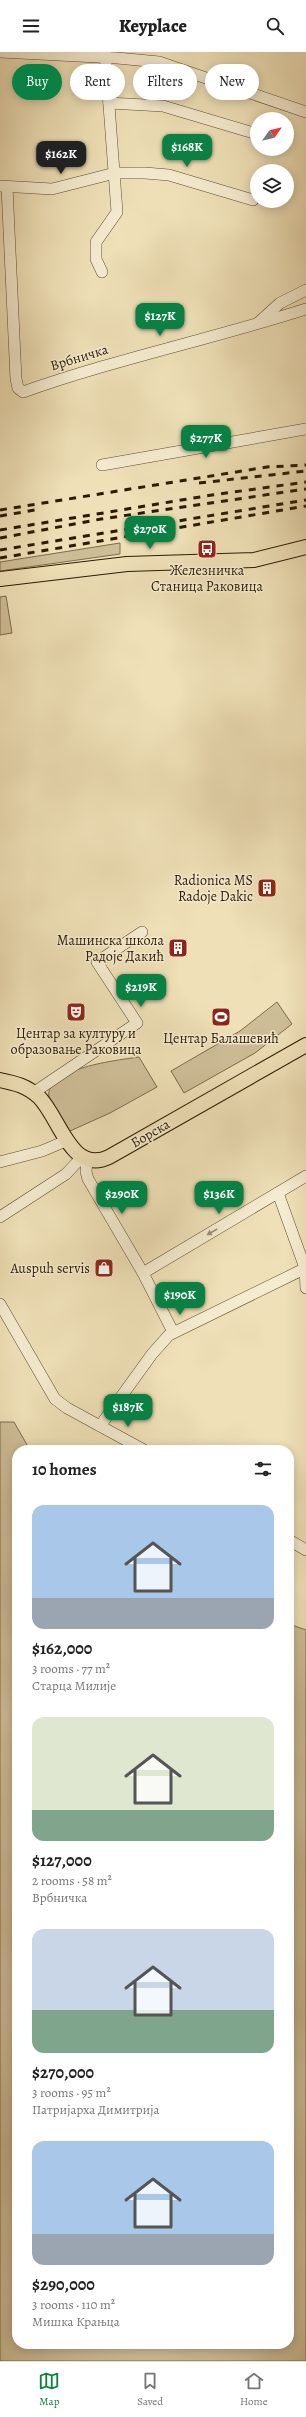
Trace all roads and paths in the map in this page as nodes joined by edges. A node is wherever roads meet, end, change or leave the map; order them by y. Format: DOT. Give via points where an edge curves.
graph roads {
  1 [pos="0,52"];
  2 [pos="105,55"];
  3 [pos="109,103"];
  4 [pos="306,112"];
  5 [pos="250,132"];
  6 [pos="115,173"];
  7 [pos="3,186"];
  8 [pos="250,199"];
  9 [pos="102,272"];
  10 [pos="306,290"];
  11 [pos="306,309"];
  12 [pos="256,324"];
  13 [pos="306,429"];
  14 [pos="102,465"];
  15 [pos="306,547"];
  16 [pos="0,580"];
  17 [pos="142,932"];
  18 [pos="306,1045"];
  19 [pos="0,1080"];
  20 [pos="33,1093"];
  21 [pos="68,1140"];
  22 [pos="84,1159"];
  23 [pos="0,1162"];
  24 [pos="306,1176"];
  25 [pos="278,1193"];
  26 [pos="0,1217"];
  27 [pos="305,1268"];
  28 [pos="143,1273"];
  29 [pos="306,1288"];
  30 [pos="0,1304"];
  31 [pos="173,1332"];
  32 [pos="100,1426"];
  33 [pos="135,1445"];
  34 [pos="294,1543"];
  35 [pos="306,1550"];
  1 -- 2 [label="street"];
  2 -- 3 [label="street"];
  2 -- 4 [label="street" via="175,66"];
  3 -- 5 [label="street" via="163,106"];
  3 -- 6 [label="street"];
  6 -- 7 [label="street" via="52,189"];
  6 -- 8 [label="street" via="169,175"];
  6 -- 9 [label="street" via="117,212 98,238 95,247 96,259"];
  7 -- 12 [label="street, Врбничка" via="16,379 18,388 23,392 81,371"];
  10 -- 12 [label="street" via="280,303"];
  11 -- 12 [label="street, Врбничка"];
  13 -- 14 [label="street"];
  15 -- 16 [label="main road" via="262,560 127,564"];
  17 -- 20 [label="street" via="97,962 137,1023"];
  18 -- 22 [label="main road, Борска" via="109,1157 98,1161"];
  19 -- 20 [label="main road" via="17,1083"];
  20 -- 21 [label="main road" via="48,1108"];
  21 -- 22 [label="main road"];
  21 -- 23 [label="street" via="30,1155"];
  22 -- 26 [label="street" via="66,1174"];
  22 -- 28 [label="street" via="88,1179"];
  24 -- 25 [label="street"];
  25 -- 27 [label="street"];
  25 -- 28 [label="street, one-way"];
  27 -- 29 [label="street"];
  27 -- 31 [label="street"];
  28 -- 31 [label="street"];
  30 -- 32 [label="street" via="55,1399"];
  31 -- 32 [label="street" via="152,1354"];
  32 -- 33 [label="street"];
  34 -- 35 [label="street"];
}
